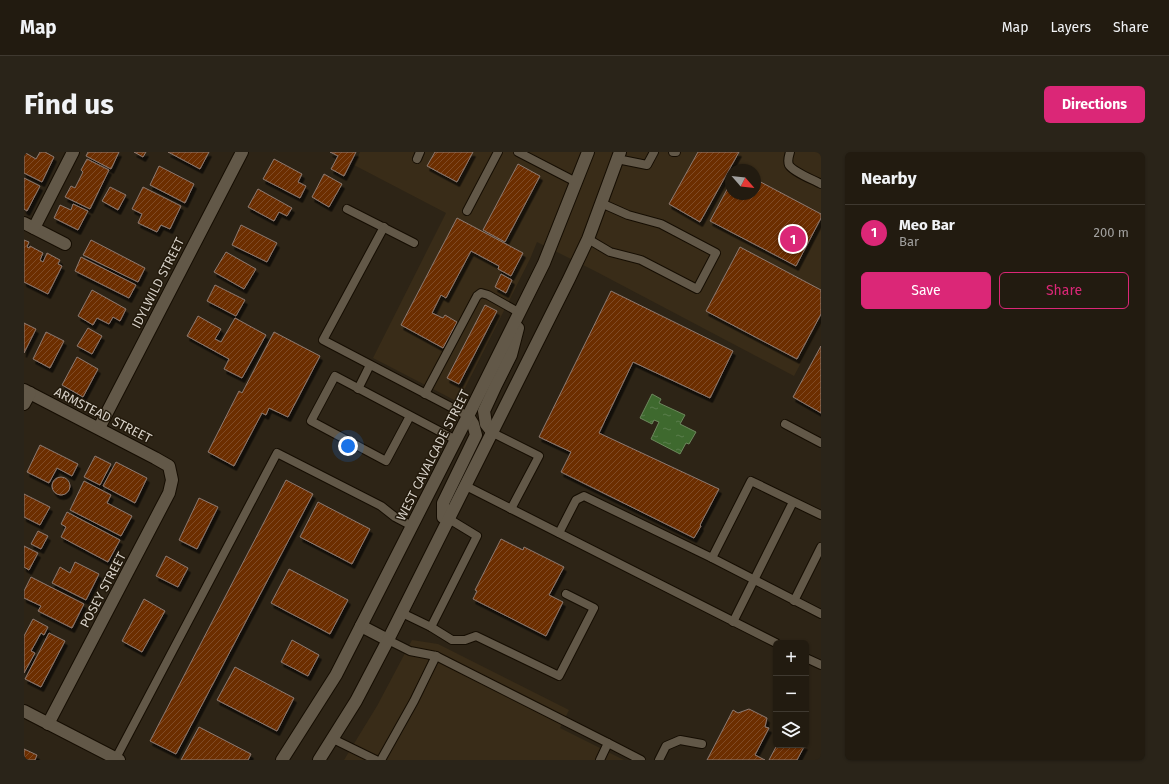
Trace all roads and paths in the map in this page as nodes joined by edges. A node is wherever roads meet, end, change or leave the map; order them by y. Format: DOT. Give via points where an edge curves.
graph roads {
  1 [pos="73,152"];
  2 [pos="242,152"];
  3 [pos="498,152"];
  4 [pos="518,152"];
  5 [pos="588,152"];
  6 [pos="654,152"];
  7 [pos="790,152"];
  8 [pos="619,156"];
  9 [pos="576,182"];
  10 [pos="821,184"];
  11 [pos="601,203"];
  12 [pos="347,209"];
  13 [pos="467,211"];
  14 [pos="29,226"];
  15 [pos="384,227"];
  16 [pos="588,239"];
  17 [pos="414,242"];
  18 [pos="65,244"];
  19 [pos="520,313"];
  20 [pos="370,365"];
  21 [pos="358,389"];
  22 [pos="27,391"];
  23 [pos="425,394"];
  24 [pos="24,404"];
  25 [pos="410,416"];
  26 [pos="468,416"];
  27 [pos="785,424"];
  28 [pos="99,428"];
  29 [pos="493,432"];
  30 [pos="456,440"];
  31 [pos="821,443"];
  32 [pos="169,466"];
  33 [pos="466,486"];
  34 [pos="793,502"];
  35 [pos="511,509"];
  36 [pos="821,515"];
  37 [pos="449,519"];
  38 [pos="412,526"];
  39 [pos="559,534"];
  40 [pos="821,547"];
  41 [pos="712,558"];
  42 [pos="754,580"];
  43 [pos="566,594"];
  44 [pos="794,601"];
  45 [pos="402,613"];
  46 [pos="821,614"];
  47 [pos="733,622"];
  48 [pos="361,626"];
  49 [pos="430,627"];
  50 [pos="388,640"];
  51 [pos="773,642"];
  52 [pos="436,656"];
  53 [pos="809,659"];
  54 [pos="821,665"];
  55 [pos="24,711"];
  56 [pos="48,724"];
  57 [pos="333,740"];
  58 [pos="608,743"];
  59 [pos="702,744"];
  60 [pos="117,759"];
  61 [pos="282,760"];
  62 [pos="320,760"];
  63 [pos="376,760"];
  64 [pos="380,760"];
  65 [pos="600,760"];
  66 [pos="641,760"];
  67 [pos="659,760"];
  1 -- 14 [label="main road"];
  2 -- 28 [label="main road, IDYLWILD STREET"];
  3 -- 13 [label="lane"];
  4 -- 9 [label="lane"];
  5 -- 9 [label="main road, WEST CAVALCADE STREET"];
  6 -- 8 [label="lane" via="648,165"];
  7 -- 10 [label="lane" via="789,165"];
  8 -- 11 [label="main road"];
  9 -- 19 [label="main road, WEST CAVALCADE STREET" via="544,263"];
  11 -- 16 [label="main road"];
  11 -- 16 [label="lane" via="628,215 661,224 716,253 697,289 641,260 610,252"];
  12 -- 15 [label="lane"];
  14 -- 18 [label="main road"];
  15 -- 17 [label="lane"];
  15 -- 20 [label="lane" via="323,340"];
  16 -- 29 [label="main road"];
  19 -- 23 [label="lane" via="488,295 481,293 477,296"];
  19 -- 26 [label="main road, WEST CAVALCADE STREET"];
  19 -- 29 [label="main road" via="511,355 484,411 486,424"];
  20 -- 21 [label="lane"];
  20 -- 23 [label="lane"];
  21 -- 25 [label="lane"];
  21 -- 25 [label="lane" via="335,376 311,421 386,461"];
  22 -- 24 [label="main road"];
  22 -- 28 [label="main road, ARMSTEAD STREET"];
  23 -- 26 [label="lane"];
  25 -- 30 [label="lane"];
  26 -- 30 [label="main road, WEST CAVALCADE STREET"];
  26 -- 37 [label="main road" via="476,435 443,503 442,517"];
  27 -- 31 [label="lane"];
  28 -- 32 [label="main road, ARMSTEAD STREET"];
  29 -- 33 [label="main road"];
  29 -- 35 [label="lane" via="538,456"];
  30 -- 38 [label="main road, WEST CAVALCADE STREET"];
  32 -- 56 [label="main road, POSEY STREET" via="172,480 169,493"];
  33 -- 35 [label="lane"];
  33 -- 37 [label="main road"];
  34 -- 36 [label="lane"];
  34 -- 41 [label="lane" via="751,481"];
  34 -- 42 [label="lane"];
  35 -- 39 [label="lane"];
  37 -- 45 [label="main road"];
  37 -- 49 [label="lane" via="477,536"];
  38 -- 48 [label="main road, WEST CAVALCADE STREET"];
  38 -- 60 [label="lane" via="395,518 381,506 277,453"];
  39 -- 41 [label="lane" via="576,500 584,496"];
  39 -- 47 [label="lane"];
  40 -- 44 [label="lane"];
  41 -- 42 [label="lane"];
  42 -- 44 [label="lane"];
  42 -- 47 [label="lane"];
  43 -- 49 [label="lane" via="594,608 559,676 476,636 465,640 452,640"];
  44 -- 46 [label="lane"];
  45 -- 49 [label="lane"];
  45 -- 50 [label="main road"];
  47 -- 51 [label="lane"];
  48 -- 50 [label="main road"];
  48 -- 61 [label="main road, WEST CAVALCADE STREET" via="336,675"];
  50 -- 52 [label="lane" via="410,651"];
  50 -- 57 [label="main road"];
  52 -- 58 [label="lane"];
  52 -- 64 [label="lane"];
  53 -- 54 [label="lane"];
  55 -- 56 [label="main road"];
  56 -- 60 [label="main road"];
  57 -- 62 [label="main road"];
  57 -- 63 [label="lane"];
  58 -- 65 [label="lane"];
  58 -- 66 [label="lane"];
  59 -- 67 [label="lane" via="680,740 666,746"];
}
